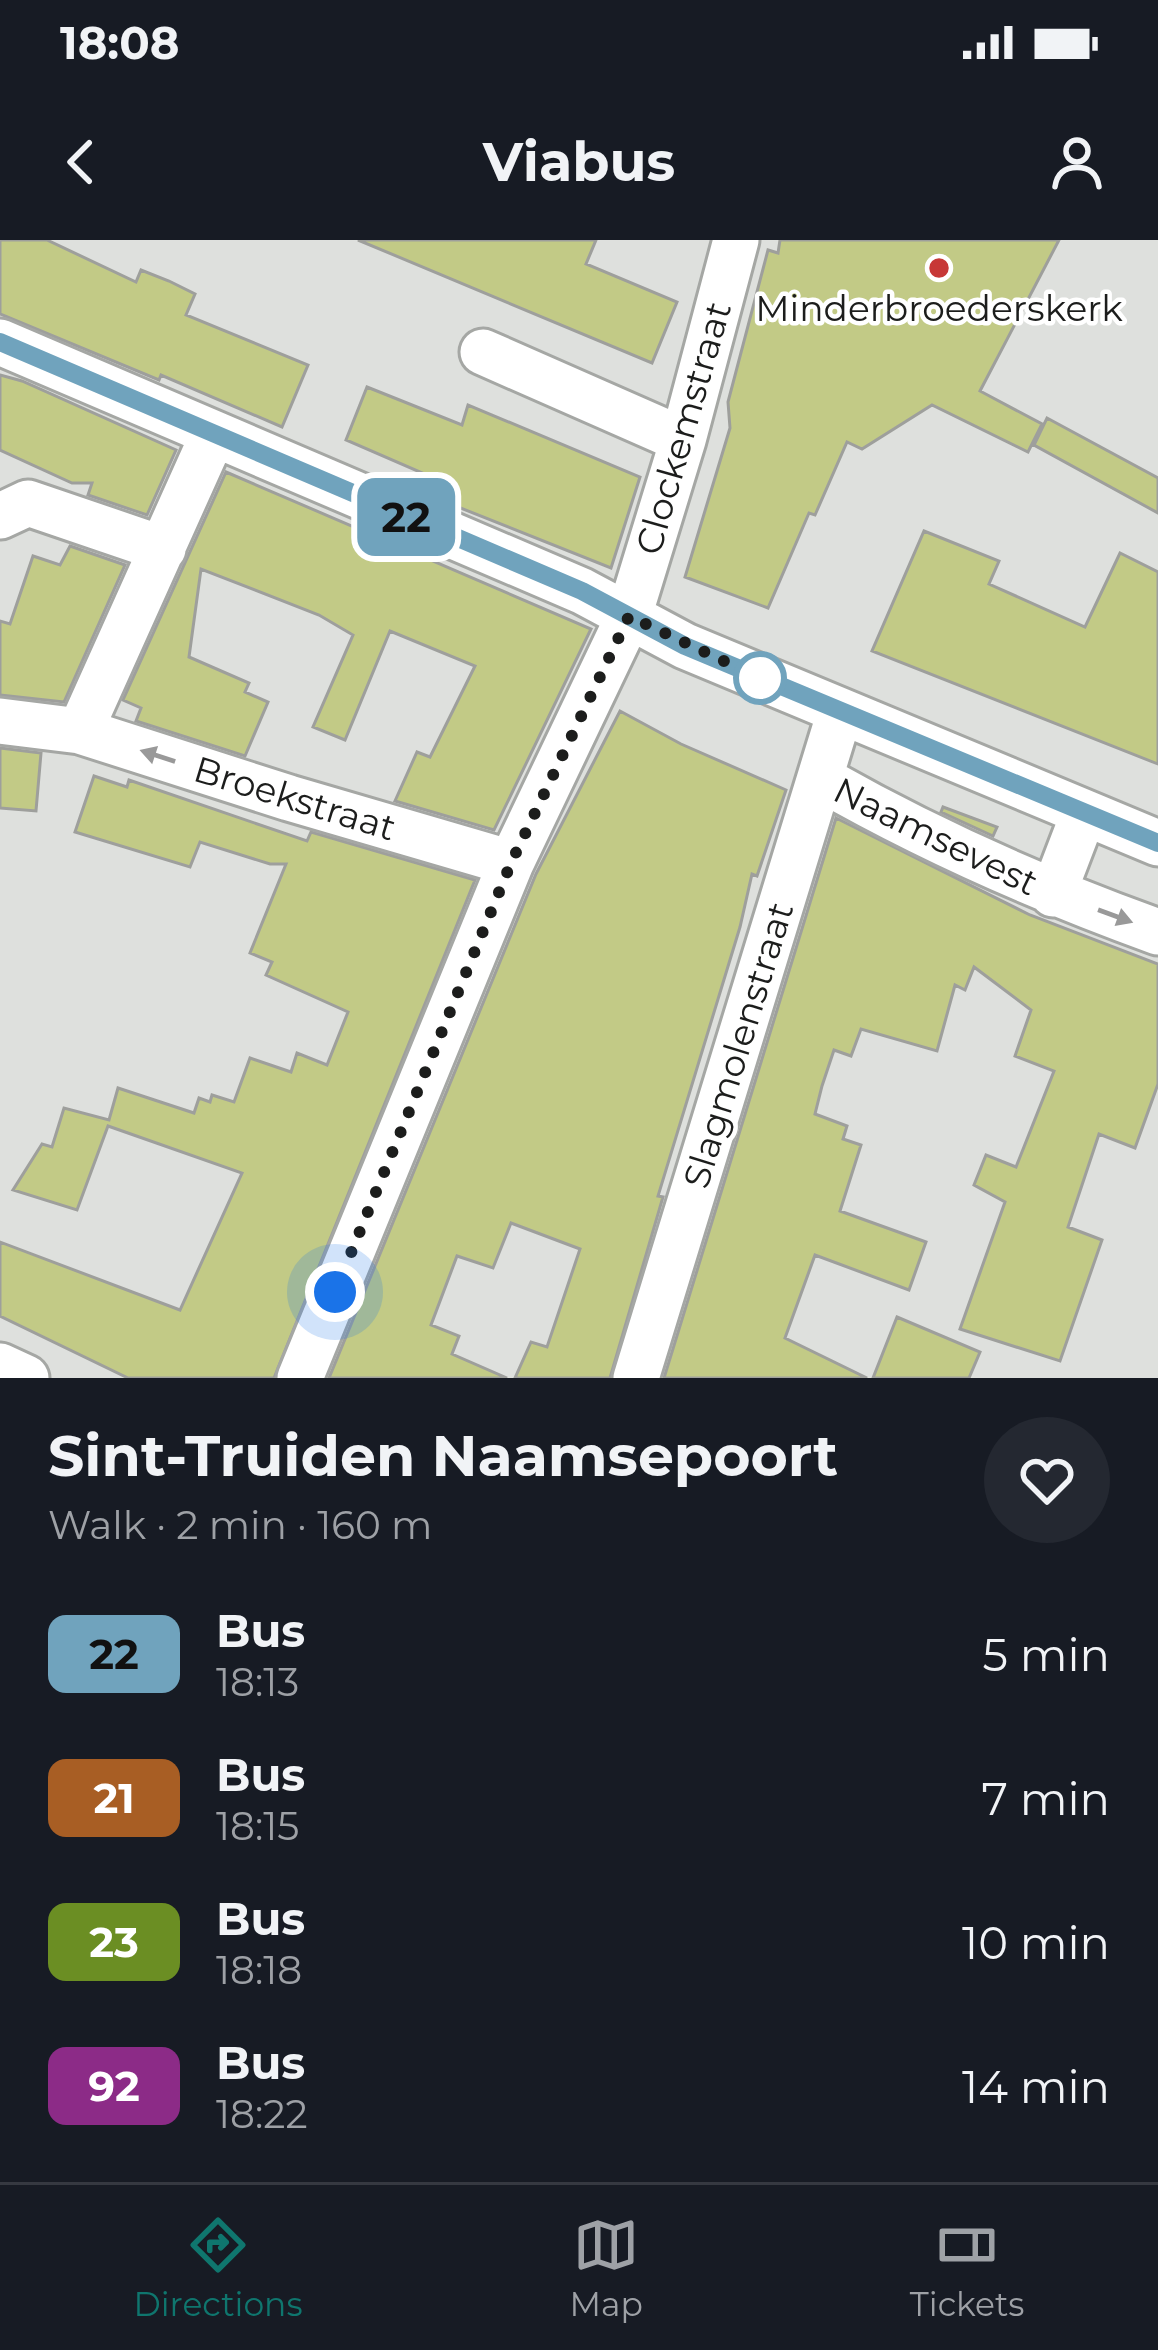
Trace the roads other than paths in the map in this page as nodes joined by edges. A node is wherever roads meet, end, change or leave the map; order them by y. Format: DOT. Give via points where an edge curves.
graph roads {
  1 [pos="736,240"];
  2 [pos="0,342"];
  3 [pos="483,352"];
  4 [pos="213,435"];
  5 [pos="683,440"];
  6 [pos="0,515"];
  7 [pos="163,549"];
  8 [pos="629,616"];
  9 [pos="840,712"];
  10 [pos="0,721"];
  11 [pos="80,730"];
  12 [pos="820,778"];
  13 [pos="1084,813"];
  14 [pos="1158,843"];
  15 [pos="511,863"];
  16 [pos="1053,893"];
  17 [pos="1158,932"];
  18 [pos="0,1366"];
  19 [pos="26,1378"];
  20 [pos="300,1378"];
  21 [pos="637,1378"];
  1 -- 5 [label="street, Clockemstraat"];
  2 -- 4 [label="street, Naamsevest"];
  3 -- 5 [label="street"];
  4 -- 7 [label="street"];
  4 -- 8 [label="street, Naamsevest"];
  5 -- 8 [label="street, Clockemstraat"];
  6 -- 7 [label="street" via="28,503"];
  7 -- 11 [label="street"];
  8 -- 9 [label="street, Naamsevest"];
  8 -- 15 [label="street, Clockemstraat"];
  9 -- 12 [label="street, Slagmolenstraat"];
  9 -- 13 [label="street, Naamsevest"];
  10 -- 11 [label="street, Broekstraat"];
  15 -- 11 [label="street, Broekstraat, one-way"];
  12 -- 16 [label="street, Naamsevest" via="915,832"];
  12 -- 21 [label="street, Slagmolenstraat"];
  13 -- 14 [label="street, Naamsevest"];
  13 -- 16 [label="street, Naamsevest"];
  15 -- 20 [label="street, Clockemstraat"];
  16 -- 17 [label="street, Naamsevest, one-way"];
  18 -- 19 [label="street"];
}
